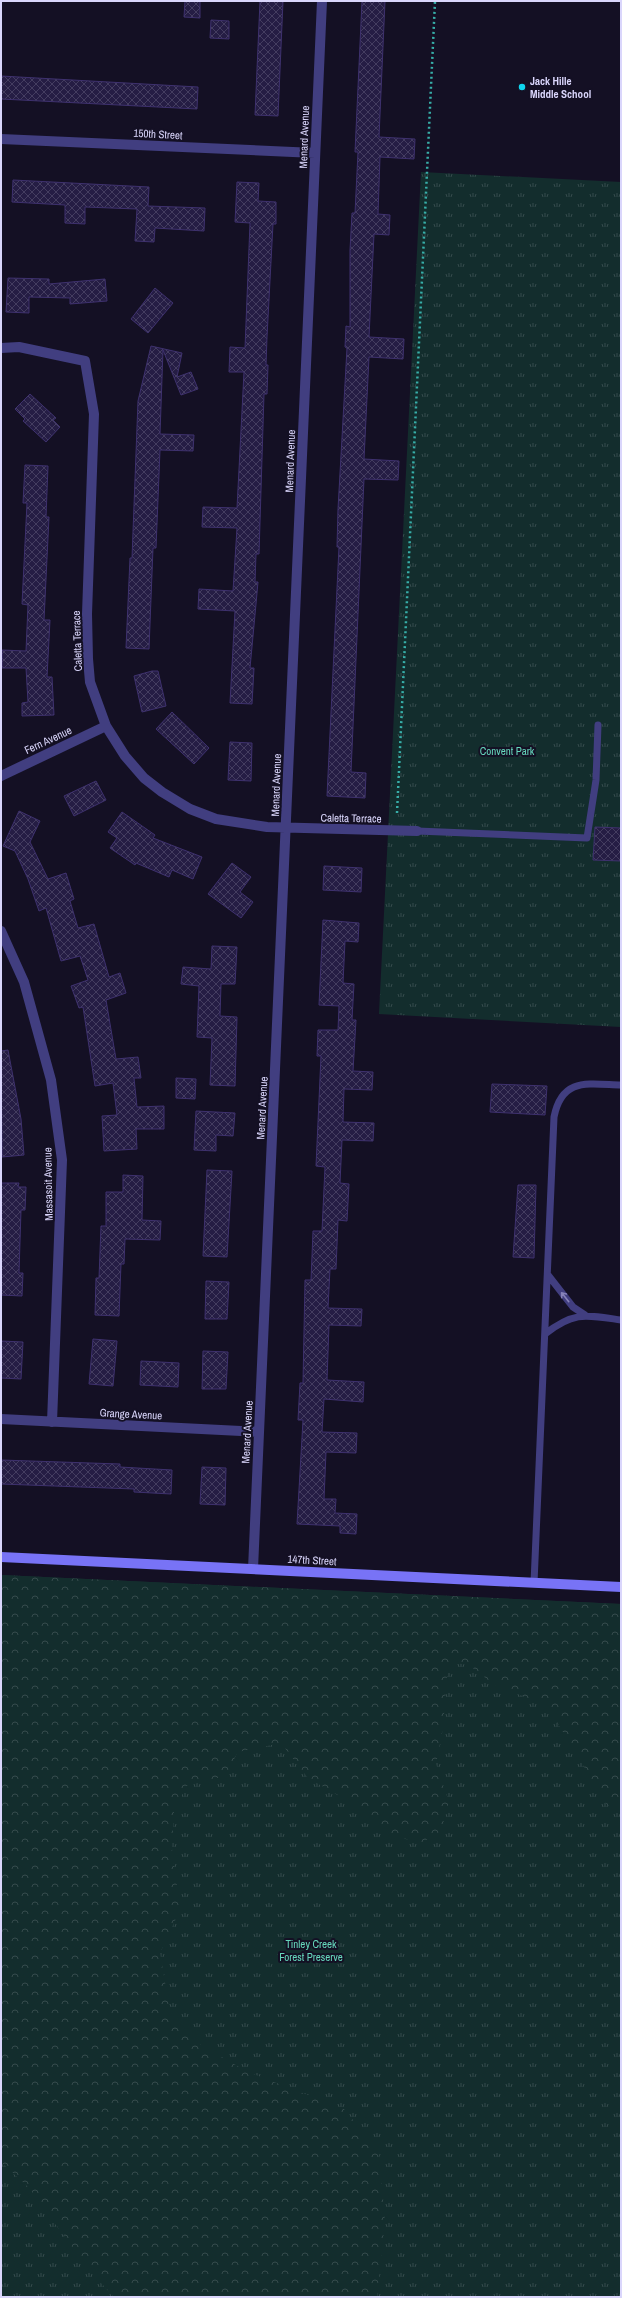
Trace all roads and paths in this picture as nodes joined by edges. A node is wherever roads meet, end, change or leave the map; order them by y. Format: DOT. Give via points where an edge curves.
graph roads {
  1 [pos="322,1"];
  2 [pos="435,1"];
  3 [pos="1,139"];
  4 [pos="315,153"];
  5 [pos="1,348"];
  6 [pos="598,725"];
  7 [pos="106,726"];
  8 [pos="1,776"];
  9 [pos="397,812"];
  10 [pos="286,828"];
  11 [pos="417,831"];
  12 [pos="1,931"];
  13 [pos="621,1085"];
  14 [pos="548,1275"];
  15 [pos="585,1315"];
  16 [pos="621,1320"];
  17 [pos="544,1334"];
  18 [pos="1,1419"];
  19 [pos="52,1422"];
  20 [pos="259,1432"];
  21 [pos="1,1557"];
  22 [pos="253,1570"];
  23 [pos="534,1583"];
  24 [pos="621,1587"];
  1 -- 4 [label="street, Menard Avenue"];
  2 -- 9 [label="path"];
  3 -- 4 [label="street, 150th Street"];
  4 -- 10 [label="street, Menard Avenue"];
  5 -- 7 [label="street, Caletta Terrace" via="19,347 85,361 94,414 87,614 88,659 90,682"];
  6 -- 11 [label="lane" via="596,780 587,838"];
  7 -- 8 [label="street, Fern Avenue"];
  7 -- 10 [label="street, Caletta Terrace" via="125,756 144,778 190,809 236,824"];
  10 -- 11 [label="street, Caletta Terrace"];
  10 -- 20 [label="street, Menard Avenue"];
  12 -- 19 [label="street, Massasoit Avenue" via="24,982 51,1080 62,1160"];
  13 -- 14 [label="lane" via="578,1086 565,1091 557,1102 552,1147"];
  15 -- 14 [label="lane, one-way" via="573,1307"];
  14 -- 17 [label="lane"];
  15 -- 16 [label="lane"];
  15 -- 17 [label="lane" via="560,1322"];
  17 -- 23 [label="lane"];
  18 -- 19 [label="street, Grange Avenue"];
  19 -- 20 [label="street, Grange Avenue"];
  20 -- 22 [label="street, Menard Avenue"];
  21 -- 22 [label="main road, 147th Street"];
  22 -- 23 [label="main road, 147th Street"];
  23 -- 24 [label="main road, 147th Street"];
}
